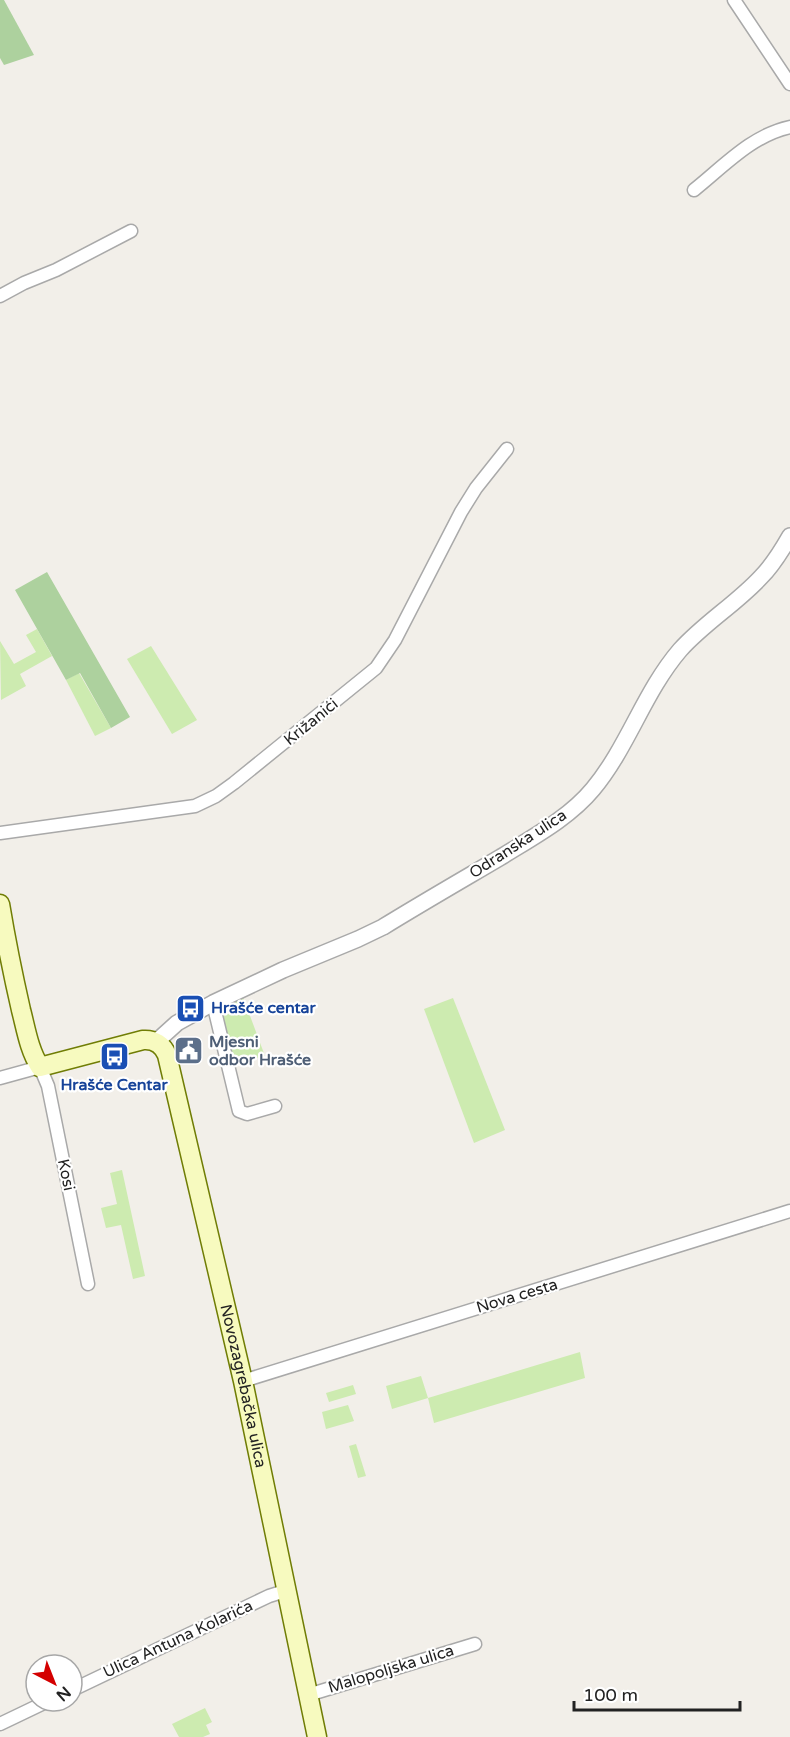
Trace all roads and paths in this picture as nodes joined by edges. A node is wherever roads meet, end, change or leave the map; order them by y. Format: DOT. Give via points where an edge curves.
graph roads {
  1 [pos="734,0"];
  2 [pos="790,84"];
  3 [pos="790,127"];
  4 [pos="694,190"];
  5 [pos="130,231"];
  6 [pos="0,296"];
  7 [pos="507,449"];
  8 [pos="790,536"];
  9 [pos="0,833"];
  10 [pos="0,904"];
  11 [pos="213,1003"];
  12 [pos="156,1042"];
  13 [pos="40,1067"];
  14 [pos="0,1077"];
  15 [pos="275,1106"];
  16 [pos="790,1211"];
  17 [pos="88,1284"];
  18 [pos="243,1380"];
  19 [pos="285,1591"];
  20 [pos="475,1644"];
  21 [pos="84,1684"];
  22 [pos="308,1695"];
  23 [pos="24,1712"];
  24 [pos="0,1724"];
  25 [pos="316,1737"];
  1 -- 2 [label="street"];
  3 -- 4 [label="street" via="778,129 744,149"];
  5 -- 6 [label="street"];
  7 -- 9 [label="street, Križanići" via="461,512 396,640 376,668 234,783 195,806"];
  8 -- 11 [label="street, Odranska ulica" via="761,577 673,660 613,762 573,809 542,832 383,927"];
  10 -- 13 [label="main road" via="23,1017"];
  11 -- 12 [label="street, Odranska ulica" via="177,1023"];
  11 -- 15 [label="street" via="239,1111 247,1114"];
  12 -- 13 [label="main road" via="143,1040"];
  12 -- 18 [label="main road, Novozagrebačka ulica" via="169,1060"];
  13 -- 14 [label="street"];
  13 -- 17 [label="street, Kosi" via="48,1086"];
  16 -- 18 [label="street, Nova cesta"];
  18 -- 19 [label="main road, Novozagrebačka ulica"];
  19 -- 21 [label="street, Ulica Antuna Kolarića"];
  19 -- 22 [label="main road, Novozagrebačka ulica"];
  20 -- 22 [label="street, Malopoljska ulica"];
  22 -- 25 [label="main road, Novozagrebačka ulica"];
  23 -- 24 [label="street"];
}
